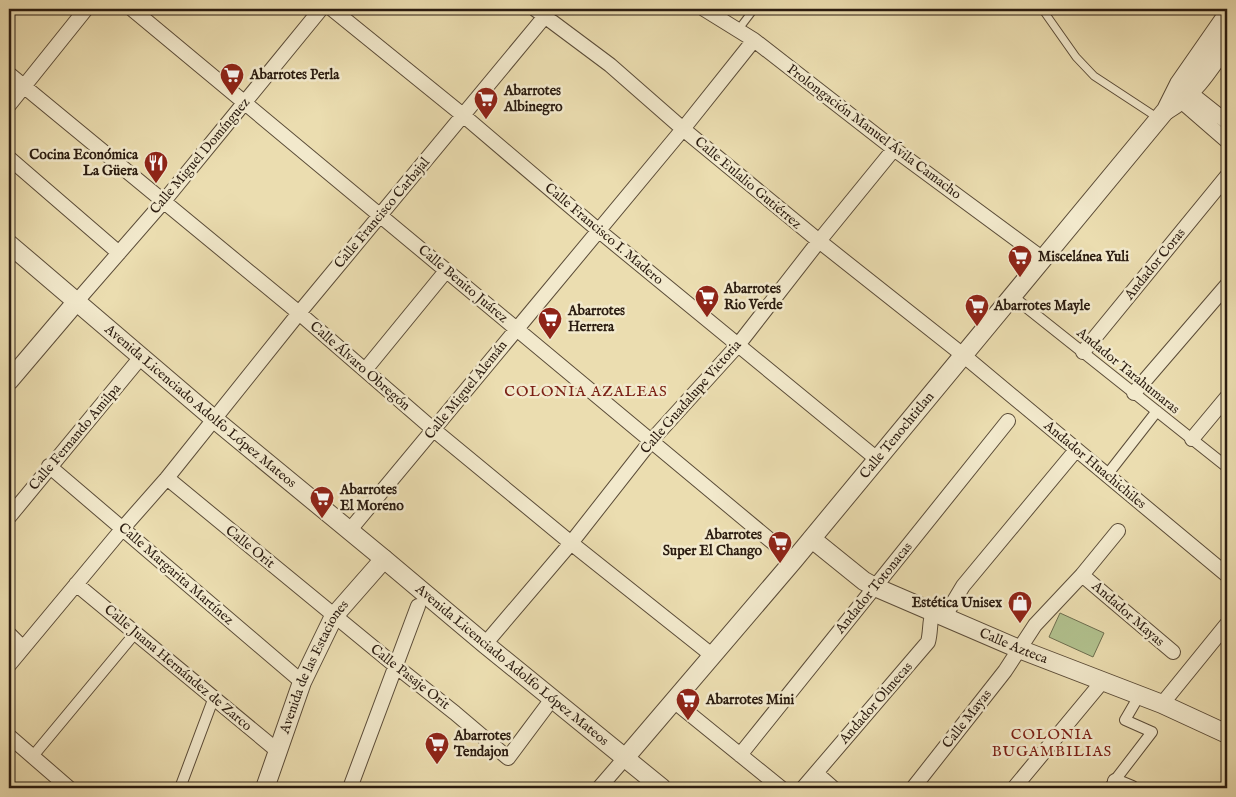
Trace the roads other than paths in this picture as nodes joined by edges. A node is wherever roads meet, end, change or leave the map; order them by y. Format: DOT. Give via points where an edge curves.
graph roads {
  1 [pos="86,9"];
  2 [pos="132,9"];
  3 [pos="321,9"];
  4 [pos="332,9"];
  5 [pos="704,9"];
  6 [pos="754,9"];
  7 [pos="544,11"];
  8 [pos="1044,13"];
  9 [pos="1227,15"];
  10 [pos="738,30"];
  11 [pos="754,40"];
  12 [pos="1227,43"];
  13 [pos="9,74"];
  14 [pos="24,87"];
  15 [pos="1175,101"];
  16 [pos="244,103"];
  17 [pos="9,105"];
  18 [pos="464,116"];
  19 [pos="1227,122"];
  20 [pos="683,129"];
  21 [pos="1227,141"];
  22 [pos="894,149"];
  23 [pos="9,158"];
  24 [pos="1227,176"];
  25 [pos="164,201"];
  26 [pos="380,215"];
  27 [pos="598,230"];
  28 [pos="819,241"];
  29 [pos="9,244"];
  30 [pos="118,253"];
  31 [pos="1043,258"];
  32 [pos="446,271"];
  33 [pos="1227,285"];
  34 [pos="1012,296"];
  35 [pos="77,301"];
  36 [pos="299,313"];
  37 [pos="516,329"];
  38 [pos="738,345"];
  39 [pos="1083,352"];
  40 [pos="963,355"];
  41 [pos="141,357"];
  42 [pos="365,370"];
  43 [pos="9,381"];
  44 [pos="1134,393"];
  45 [pos="1227,397"];
  46 [pos="1157,411"];
  47 [pos="214,419"];
  48 [pos="1008,421"];
  49 [pos="434,430"];
  50 [pos="1192,439"];
  51 [pos="651,441"];
  52 [pos="1076,450"];
  53 [pos="877,459"];
  54 [pos="49,466"];
  55 [pos="1227,467"];
  56 [pos="1107,475"];
  57 [pos="167,478"];
  58 [pos="9,517"];
  59 [pos="123,528"];
  60 [pos="349,531"];
  61 [pos="1118,531"];
  62 [pos="812,539"];
  63 [pos="571,543"];
  64 [pos="384,559"];
  65 [pos="794,560"];
  66 [pos="1082,575"];
  67 [pos="1227,575"];
  68 [pos="76,584"];
  69 [pos="875,587"];
  70 [pos="418,606"];
  71 [pos="939,614"];
  72 [pos="334,616"];
  73 [pos="1227,624"];
  74 [pos="136,632"];
  75 [pos="9,634"];
  76 [pos="485,644"];
  77 [pos="23,648"];
  78 [pos="1018,649"];
  79 [pos="1173,652"];
  80 [pos="713,656"];
  81 [pos="9,666"];
  82 [pos="397,667"];
  83 [pos="302,682"];
  84 [pos="1102,682"];
  85 [pos="1139,696"];
  86 [pos="214,697"];
  87 [pos="552,699"];
  88 [pos="675,702"];
  89 [pos="1162,704"];
  90 [pos="1227,734"];
  91 [pos="9,736"];
  92 [pos="279,752"];
  93 [pos="740,755"];
  94 [pos="33,756"];
  95 [pos="625,758"];
  96 [pos="816,773"];
  97 [pos="1112,784"];
  98 [pos="69,788"];
  99 [pos="180,788"];
  100 [pos="265,788"];
  101 [pos="350,788"];
  102 [pos="599,788"];
  103 [pos="662,788"];
  104 [pos="781,788"];
  105 [pos="803,788"];
  106 [pos="833,788"];
  107 [pos="913,788"];
  108 [pos="1014,788"];
  109 [pos="1132,788"];
  1 -- 14 [label="street"];
  2 -- 16 [label="street, Calle Benito Juárez"];
  3 -- 16 [label="street, Calle Miguel Domínguez"];
  4 -- 18 [label="street, Calle Francisco I. Madero"];
  5 -- 10 [label="street, Prolongación Manuel Ávila Camacho"];
  6 -- 10 [label="lane"];
  7 -- 18 [label="street, Calle Francisco Carbajal"];
  7 -- 20 [label="street, Calle Eulalio Gutiérrez"];
  8 -- 15 [label="lane" via="1094,76"];
  9 -- 15 [label="street, Calle Tenochtitlan"];
  10 -- 11 [label="street, Prolongación Manuel Ávila Camacho"];
  11 -- 20 [label="street, Calle Miguel Alemán"];
  11 -- 22 [label="street, Prolongación Manuel Ávila Camacho"];
  12 -- 15 [label="street, Calle Tenochtitlan"];
  13 -- 14 [label="street, Calle Álvaro Obregón"];
  14 -- 17 [label="street"];
  14 -- 25 [label="street, Calle Álvaro Obregón"];
  15 -- 19 [label="street"];
  15 -- 21 [label="street"];
  15 -- 31 [label="street, Calle Tenochtitlan"];
  16 -- 25 [label="street, Calle Miguel Domínguez"];
  16 -- 26 [label="street, Calle Benito Juárez"];
  18 -- 26 [label="street, Calle Francisco Carbajal"];
  18 -- 27 [label="street, Calle Francisco I. Madero"];
  20 -- 27 [label="street, Calle Miguel Alemán"];
  20 -- 28 [label="street, Calle Eulalio Gutiérrez"];
  22 -- 28 [label="street, Calle Guadalupe Victoria"];
  22 -- 31 [label="street, Prolongación Manuel Ávila Camacho"];
  23 -- 30 [label="street"];
  24 -- 39 [label="street, Andador Coras"];
  25 -- 30 [label="street, Calle Miguel Domínguez"];
  25 -- 36 [label="street, Calle Álvaro Obregón"];
  26 -- 32 [label="street, Calle Benito Juárez"];
  26 -- 36 [label="street, Calle Francisco Carbajal"];
  27 -- 37 [label="street, Calle Miguel Alemán"];
  27 -- 38 [label="street, Calle Francisco I. Madero"];
  28 -- 38 [label="street, Calle Guadalupe Victoria"];
  28 -- 40 [label="street, Calle Eulalio Gutiérrez"];
  29 -- 35 [label="street, Avenida Licenciado Adolfo López Mateos"];
  30 -- 35 [label="street, Calle Miguel Domínguez"];
  31 -- 34 [label="street, Calle Tenochtitlan"];
  32 -- 37 [label="street, Calle Benito Juárez"];
  32 -- 42 [label="street"];
  33 -- 44 [label="street"];
  34 -- 39 [label="street, Andador Tarahumaras"];
  34 -- 40 [label="street, Calle Tenochtitlan"];
  35 -- 41 [label="street, Avenida Licenciado Adolfo López Mateos"];
  35 -- 43 [label="street"];
  36 -- 42 [label="street, Calle Álvaro Obregón"];
  36 -- 47 [label="street, Calle Francisco Carbajal"];
  37 -- 49 [label="street, Calle Miguel Alemán"];
  37 -- 51 [label="street, Calle Benito Juárez"];
  38 -- 51 [label="street, Calle Guadalupe Victoria"];
  38 -- 53 [label="street, Calle Francisco I. Madero"];
  39 -- 44 [label="street, Andador Tarahumaras"];
  40 -- 52 [label="street, Andador Huachichiles"];
  40 -- 53 [label="street, Calle Tenochtitlan"];
  41 -- 47 [label="street, Avenida Licenciado Adolfo López Mateos"];
  41 -- 54 [label="street, Calle Fernando Amilpa"];
  42 -- 49 [label="street, Calle Álvaro Obregón"];
  44 -- 46 [label="street, Andador Tarahumaras"];
  45 -- 50 [label="street"];
  46 -- 50 [label="street, Andador Tarahumaras"];
  46 -- 56 [label="street"];
  47 -- 57 [label="street, Calle Francisco Carbajal"];
  47 -- 60 [label="street, Avenida Licenciado Adolfo López Mateos"];
  48 -- 69 [label="street, Andador Totonacas"];
  49 -- 60 [label="street, Calle Miguel Alemán"];
  49 -- 63 [label="street, Calle Álvaro Obregón"];
  50 -- 55 [label="street, Andador Tarahumaras"];
  51 -- 63 [label="street, Calle Guadalupe Victoria"];
  51 -- 65 [label="street, Calle Benito Juárez"];
  52 -- 56 [label="street, Andador Huachichiles"];
  52 -- 71 [label="street, Andador Olmecas"];
  53 -- 62 [label="street, Calle Tenochtitlan"];
  54 -- 58 [label="street, Calle Fernando Amilpa"];
  54 -- 59 [label="street, Calle Margarita Martínez"];
  56 -- 67 [label="street, Andador Huachichiles"];
  57 -- 59 [label="street, Calle Francisco Carbajal"];
  57 -- 72 [label="street, Calle Orit"];
  59 -- 68 [label="street, Calle Francisco Carbajal"];
  59 -- 83 [label="street, Calle Margarita Martínez"];
  60 -- 64 [label="street, Avenida Licenciado Adolfo López Mateos"];
  61 -- 66 [label="street, Andador Mayas"];
  62 -- 65 [label="street, Calle Tenochtitlan"];
  62 -- 69 [label="street, Calle Azteca"];
  63 -- 76 [label="street, Calle Guadalupe Victoria"];
  63 -- 80 [label="street, Calle Álvaro Obregón"];
  64 -- 72 [label="street, Avenida de las Estaciones"];
  64 -- 76 [label="street, Avenida Licenciado Adolfo López Mateos"];
  65 -- 80 [label="street, Calle Tenochtitlan"];
  66 -- 78 [label="street, Andador Mayas" via="1035,625"];
  66 -- 79 [label="street, Andador Mayas"];
  68 -- 74 [label="street, Calle Juana Hernández de Zarco"];
  68 -- 77 [label="street, Calle Francisco Carbajal"];
  69 -- 71 [label="street, Calle Azteca"];
  69 -- 93 [label="street, Andador Totonacas"];
  70 -- 82 [label="street"];
  71 -- 78 [label="street, Calle Azteca"];
  71 -- 96 [label="street, Andador Olmecas" via="929,621 928,642"];
  72 -- 82 [label="street, Calle Pasaje Orit"];
  72 -- 83 [label="street, Avenida de las Estaciones"];
  73 -- 89 [label="street"];
  74 -- 86 [label="street, Calle Juana Hernández de Zarco"];
  74 -- 94 [label="street"];
  75 -- 77 [label="street"];
  76 -- 87 [label="street, Avenida Licenciado Adolfo López Mateos"];
  77 -- 81 [label="street, Calle Francisco Carbajal"];
  78 -- 84 [label="street, Calle Azteca"];
  78 -- 107 [label="street, Calle Mayas" via="1005,671"];
  80 -- 88 [label="street, Calle Tenochtitlan"];
  82 -- 87 [label="street, Calle Pasaje Orit" via="508,758"];
  82 -- 101 [label="street"];
  83 -- 92 [label="street, Avenida de las Estaciones"];
  84 -- 85 [label="street, Calle Azteca"];
  84 -- 108 [label="street"];
  85 -- 89 [label="street, Calle Azteca"];
  85 -- 97 [label="street" via="1125,720 1152,732"];
  86 -- 92 [label="street, Calle Juana Hernández de Zarco"];
  86 -- 99 [label="street"];
  87 -- 95 [label="street, Avenida Licenciado Adolfo López Mateos"];
  88 -- 93 [label="street"];
  88 -- 95 [label="street, Calle Tenochtitlan"];
  89 -- 90 [label="street, Calle Azteca"];
  91 -- 94 [label="street"];
  92 -- 100 [label="street, Avenida de las Estaciones"];
  93 -- 104 [label="street"];
  94 -- 98 [label="street"];
  95 -- 102 [label="street"];
  95 -- 103 [label="street, Avenida Licenciado Adolfo López Mateos"];
  96 -- 105 [label="street, Andador Olmecas"];
  96 -- 106 [label="street"];
  97 -- 109 [label="street"];
}
